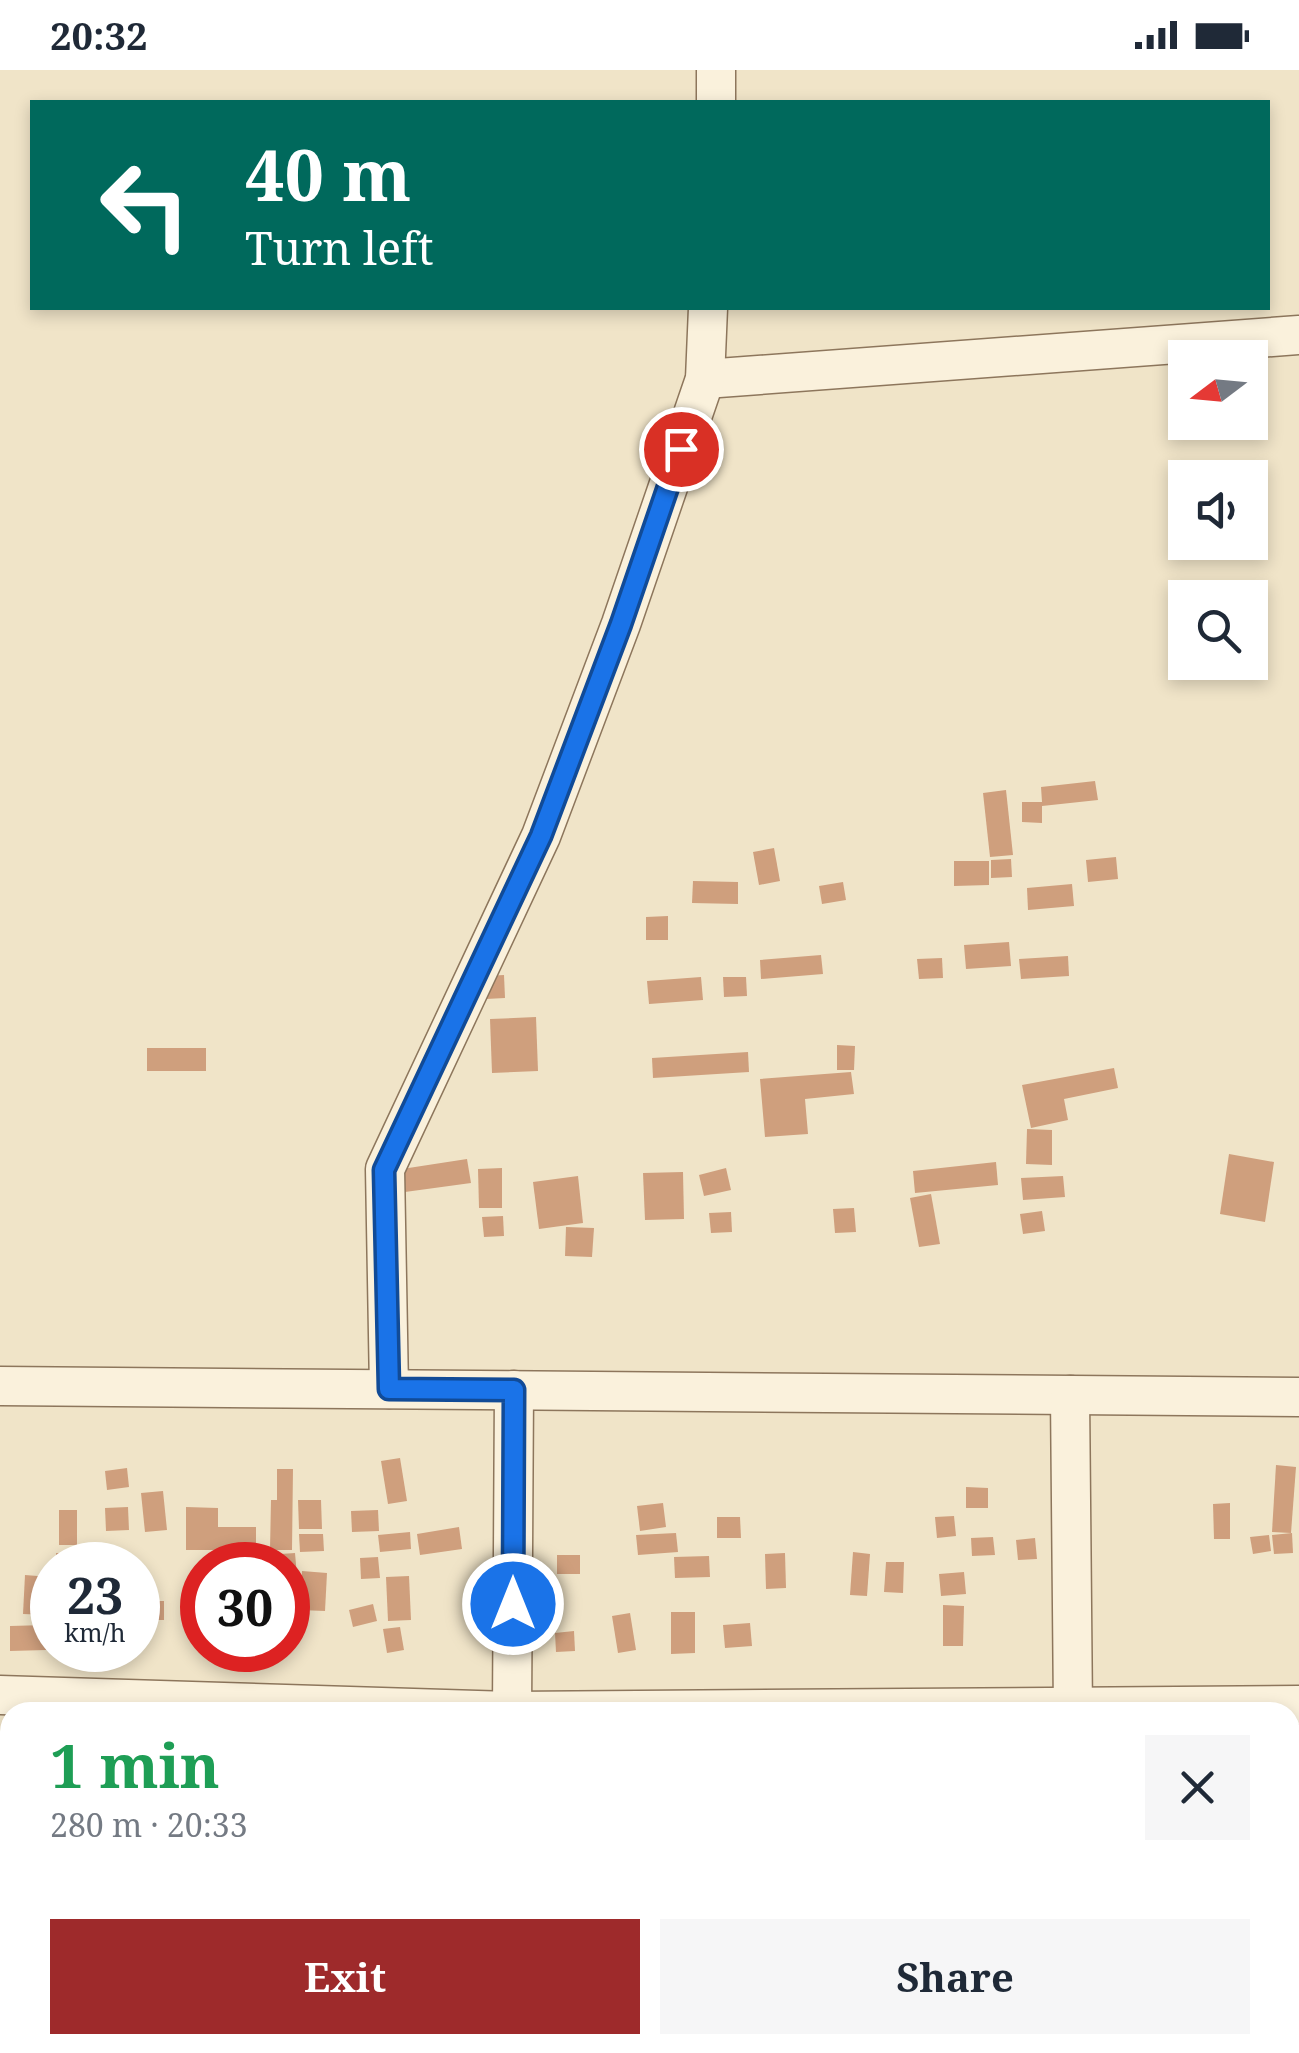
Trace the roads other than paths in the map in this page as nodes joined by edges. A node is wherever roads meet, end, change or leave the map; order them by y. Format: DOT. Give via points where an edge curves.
graph roads {
  1 [pos="716,70"];
  2 [pos="716,100"];
  3 [pos="708,310"];
  4 [pos="1299,336"];
  5 [pos="705,379"];
  6 [pos="0,1386"];
  7 [pos="389,1389"];
  8 [pos="514,1390"];
  9 [pos="1070,1395"];
  10 [pos="1299,1397"];
  11 [pos="0,1695"];
  12 [pos="211,1702"];
  13 [pos="512,1702"];
  14 [pos="1073,1702"];
  1 -- 2 [label="street"];
  3 -- 5 [label="street"];
  4 -- 5 [label="street"];
  5 -- 7 [label="street" via="541,836 384,1170"];
  6 -- 7 [label="street"];
  7 -- 8 [label="street"];
  8 -- 9 [label="street"];
  8 -- 13 [label="street"];
  9 -- 10 [label="street"];
  9 -- 14 [label="street"];
  11 -- 12 [label="street"];
}
